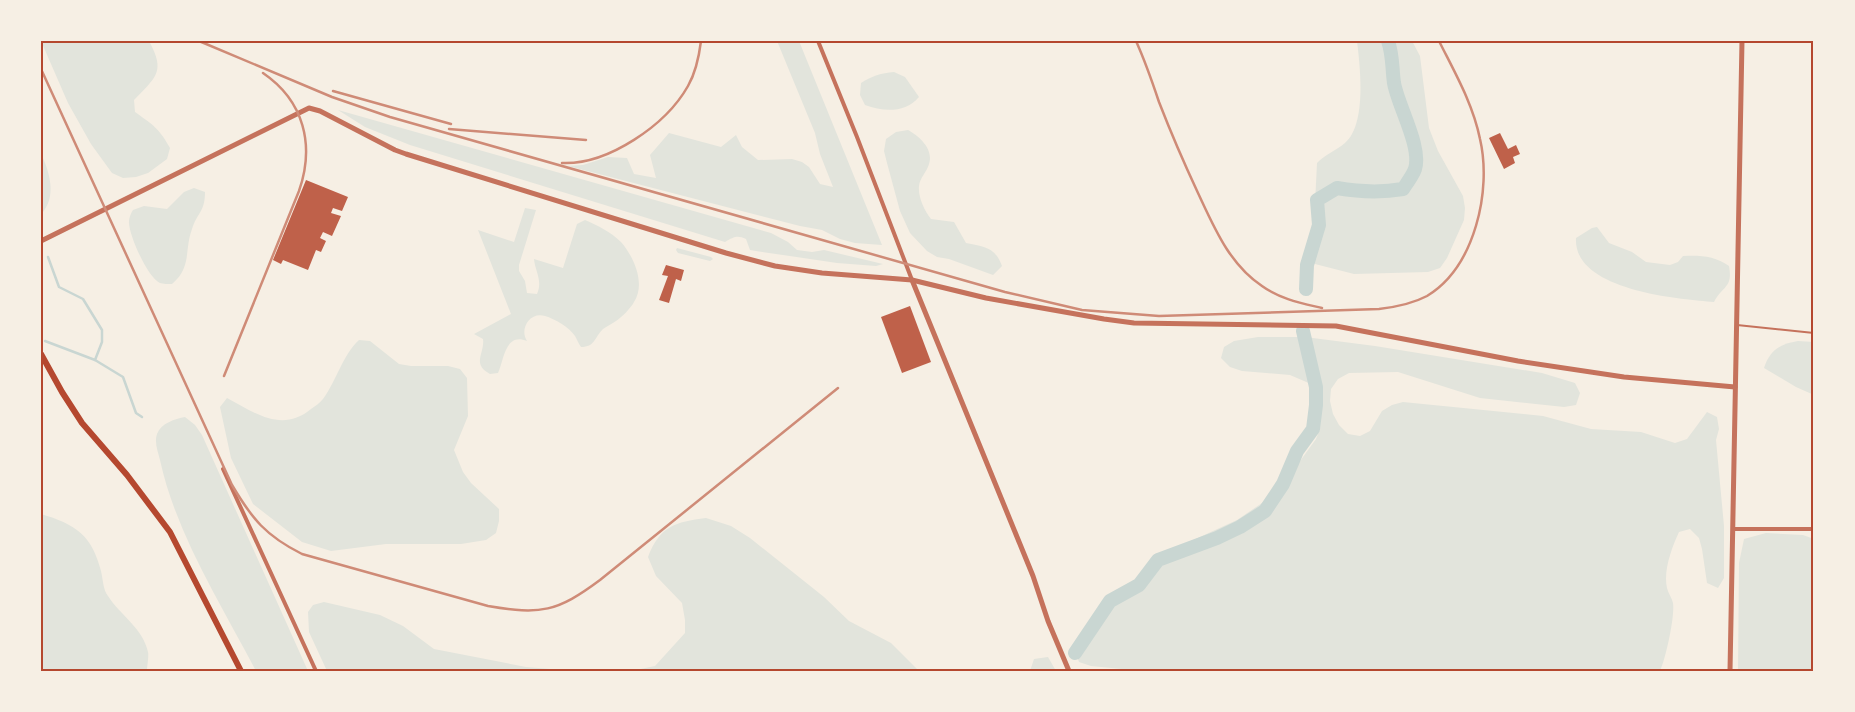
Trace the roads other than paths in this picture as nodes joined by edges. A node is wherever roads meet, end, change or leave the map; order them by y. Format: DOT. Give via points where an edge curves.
graph roads {
  1 [pos="818,41"];
  2 [pos="1742,41"];
  3 [pos="41,241"];
  4 [pos="912,280"];
  5 [pos="1736,325"];
  6 [pos="1814,333"];
  7 [pos="41,354"];
  8 [pos="1735,387"];
  9 [pos="223,468"];
  10 [pos="1733,529"];
  11 [pos="1814,529"];
  12 [pos="241,671"];
  13 [pos="316,671"];
  14 [pos="1069,671"];
  15 [pos="1730,671"];
  1 -- 4 [label="street"];
  2 -- 5 [label="street"];
  3 -- 4 [label="street" via="309,108 406,154 726,253 775,266 822,273"];
  4 -- 8 [label="street" via="986,298 1134,323 1336,326 1624,377"];
  4 -- 14 [label="street"];
  5 -- 6 [label="lane"];
  5 -- 8 [label="street"];
  7 -- 12 [label="main road" via="82,423 170,532"];
  8 -- 10 [label="street"];
  9 -- 13 [label="street"];
  10 -- 11 [label="street"];
  10 -- 15 [label="street"];
}
